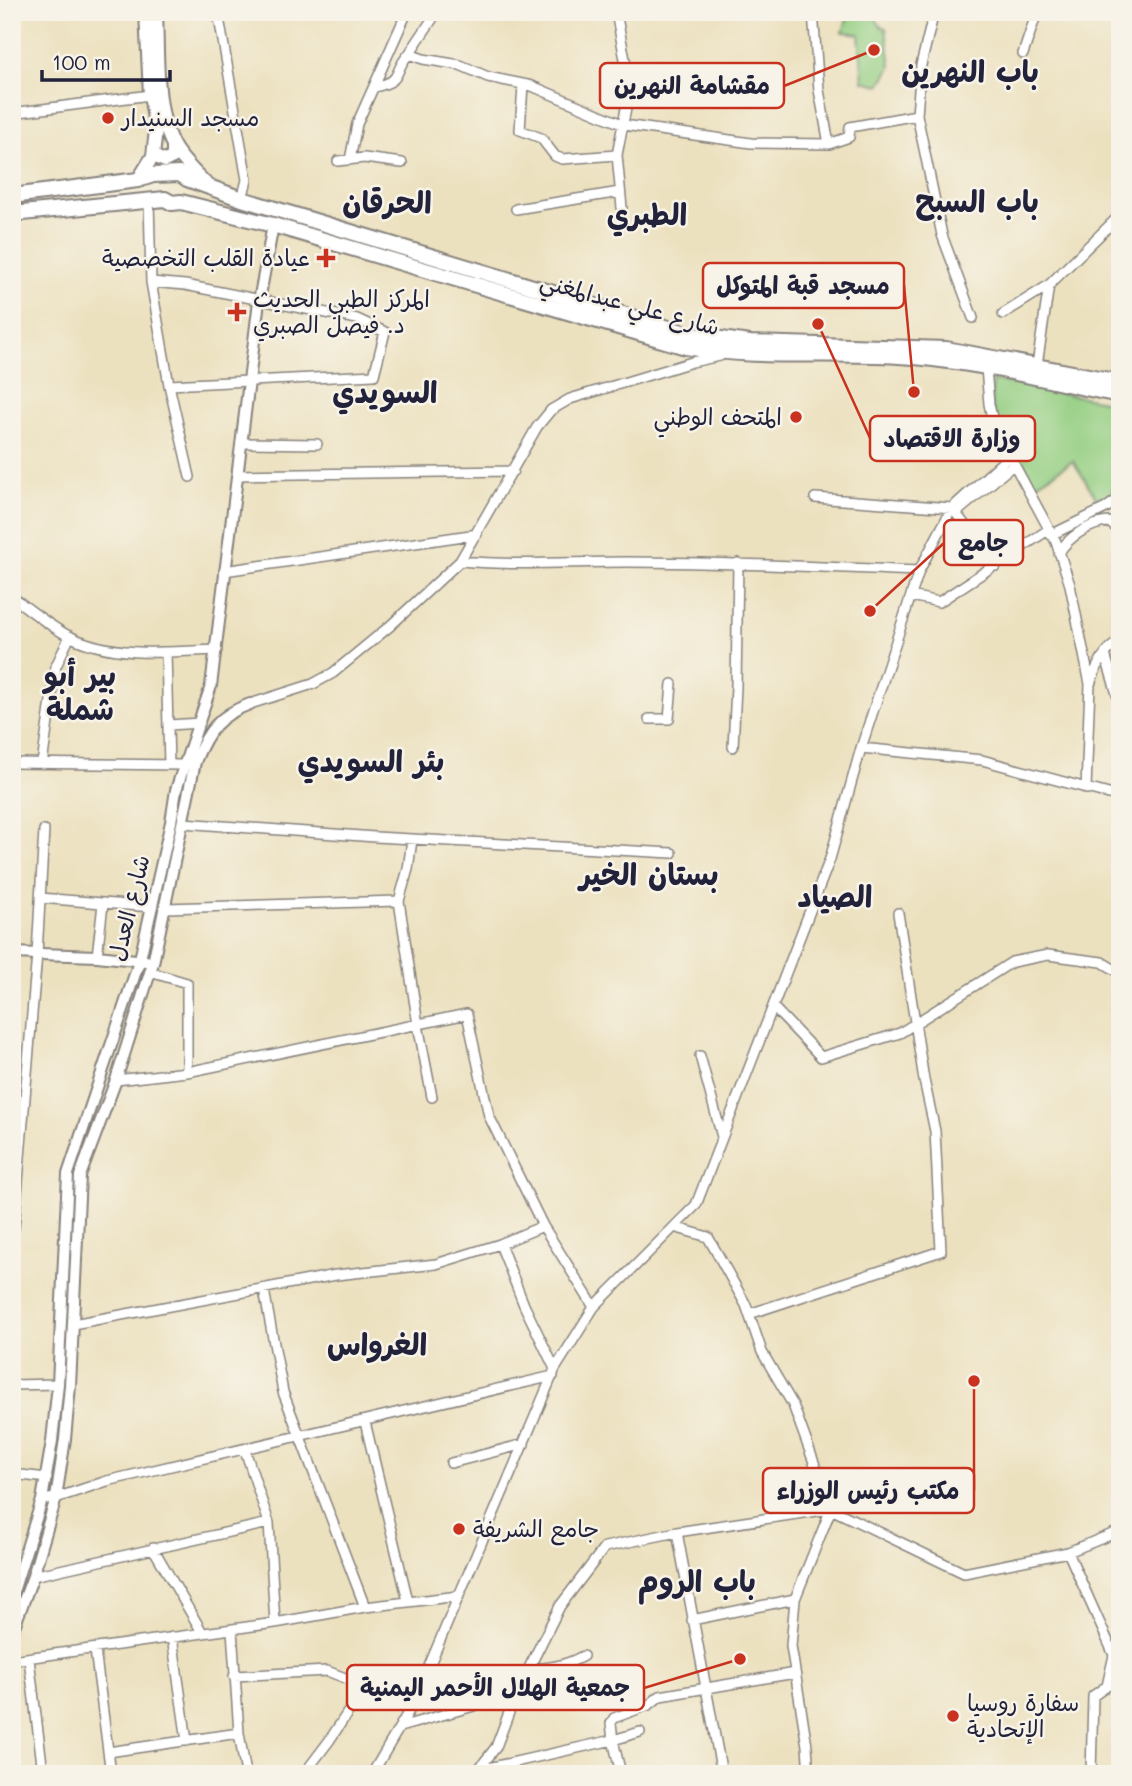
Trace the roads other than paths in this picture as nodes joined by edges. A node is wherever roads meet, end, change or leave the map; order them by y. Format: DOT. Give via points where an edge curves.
graph roads {
  1 [pos="146,12"];
  2 [pos="156,12"];
  3 [pos="218,12"];
  4 [pos="407,12"];
  5 [pos="437,12"];
  6 [pos="616,12"];
  7 [pos="813,12"];
  8 [pos="946,12"];
  9 [pos="1037,12"];
  10 [pos="934,13"];
  11 [pos="410,54"];
  12 [pos="1023,54"];
  13 [pos="523,85"];
  14 [pos="375,87"];
  15 [pos="150,95"];
  16 [pos="12,113"];
  17 [pos="917,115"];
  18 [pos="624,125"];
  19 [pos="829,144"];
  20 [pos="173,145"];
  21 [pos="617,155"];
  22 [pos="153,156"];
  23 [pos="350,160"];
  24 [pos="338,161"];
  25 [pos="402,163"];
  26 [pos="171,173"];
  27 [pos="187,179"];
  28 [pos="138,180"];
  29 [pos="211,188"];
  30 [pos="620,192"];
  31 [pos="12,196"];
  32 [pos="149,199"];
  33 [pos="165,199"];
  34 [pos="242,199"];
  35 [pos="181,202"];
  36 [pos="622,208"];
  37 [pos="516,209"];
  38 [pos="12,214"];
  39 [pos="1120,215"];
  40 [pos="273,225"];
  41 [pos="151,282"];
  42 [pos="1049,285"];
  43 [pos="259,301"];
  44 [pos="1003,314"];
  45 [pos="973,318"];
  46 [pos="689,341"];
  47 [pos="731,354"];
  48 [pos="1037,365"];
  49 [pos="986,368"];
  50 [pos="250,380"];
  51 [pos="1120,382"];
  52 [pos="169,385"];
  53 [pos="1120,395"];
  54 [pos="241,443"];
  55 [pos="317,444"];
  56 [pos="1011,461"];
  57 [pos="513,471"];
  58 [pos="237,475"];
  59 [pos="190,477"];
  60 [pos="815,498"];
  61 [pos="1120,498"];
  62 [pos="954,510"];
  63 [pos="1120,531"];
  64 [pos="1050,532"];
  65 [pos="477,534"];
  66 [pos="1059,554"];
  67 [pos="460,561"];
  68 [pos="738,563"];
  69 [pos="996,566"];
  70 [pos="224,571"];
  71 [pos="919,571"];
  72 [pos="911,596"];
  73 [pos="12,597"];
  74 [pos="70,636"];
  75 [pos="1120,642"];
  76 [pos="217,650"];
  77 [pos="166,652"];
  78 [pos="1105,654"];
  79 [pos="671,684"];
  80 [pos="1090,684"];
  81 [pos="250,704"];
  82 [pos="1120,704"];
  83 [pos="649,719"];
  84 [pos="200,723"];
  85 [pos="169,725"];
  86 [pos="733,747"];
  87 [pos="861,748"];
  88 [pos="12,763"];
  89 [pos="42,764"];
  90 [pos="169,765"];
  91 [pos="182,765"];
  92 [pos="1086,789"];
  93 [pos="1120,797"];
  94 [pos="183,823"];
  95 [pos="44,831"];
  96 [pos="412,839"];
  97 [pos="672,853"];
  98 [pos="40,898"];
  99 [pos="399,901"];
  100 [pos="103,904"];
  101 [pos="152,907"];
  102 [pos="166,908"];
  103 [pos="898,913"];
  104 [pos="12,953"];
  105 [pos="37,954"];
  106 [pos="97,956"];
  107 [pos="140,959"];
  108 [pos="151,967"];
  109 [pos="1120,973"];
  110 [pos="774,1008"];
  111 [pos="914,1024"];
  112 [pos="418,1025"];
  113 [pos="700,1056"];
  114 [pos="187,1072"];
  115 [pos="116,1080"];
  116 [pos="432,1097"];
  117 [pos="722,1138"];
  118 [pos="15,1172"];
  119 [pos="543,1226"];
  120 [pos="674,1227"];
  121 [pos="14,1229"];
  122 [pos="500,1244"];
  123 [pos="264,1290"];
  124 [pos="594,1307"];
  125 [pos="749,1314"];
  126 [pos="73,1324"];
  127 [pos="554,1372"];
  128 [pos="58,1384"];
  129 [pos="12,1385"];
  130 [pos="365,1422"];
  131 [pos="301,1437"];
  132 [pos="524,1444"];
  133 [pos="245,1450"];
  134 [pos="451,1463"];
  135 [pos="12,1474"];
  136 [pos="47,1478"];
  137 [pos="56,1498"];
  138 [pos="42,1500"];
  139 [pos="831,1509"];
  140 [pos="269,1523"];
  141 [pos="1120,1531"];
  142 [pos="677,1532"];
  143 [pos="153,1548"];
  144 [pos="1068,1552"];
  145 [pos="33,1576"];
  146 [pos="12,1595"];
  147 [pos="459,1596"];
  148 [pos="795,1599"];
  149 [pos="408,1601"];
  150 [pos="365,1607"];
  151 [pos="692,1620"];
  152 [pos="275,1623"];
  153 [pos="232,1629"];
  154 [pos="12,1632"];
  155 [pos="202,1632"];
  156 [pos="172,1637"];
  157 [pos="95,1650"];
  158 [pos="583,1656"];
  159 [pos="29,1658"];
  160 [pos="12,1660"];
  161 [pos="529,1669"];
  162 [pos="795,1673"];
  163 [pos="234,1676"];
  164 [pos="523,1681"];
  165 [pos="365,1686"];
  166 [pos="611,1687"];
  167 [pos="705,1688"];
  168 [pos="516,1694"];
  169 [pos="413,1704"];
  170 [pos="400,1727"];
  171 [pos="640,1732"];
  172 [pos="239,1733"];
  173 [pos="613,1740"];
  174 [pos="187,1741"];
  175 [pos="108,1752"];
  176 [pos="12,1772"];
  177 [pos="43,1772"];
  178 [pos="111,1773"];
  179 [pos="475,1773"];
  180 [pos="246,1774"];
  181 [pos="304,1774"];
  182 [pos="372,1774"];
  183 [pos="461,1774"];
  184 [pos="621,1774"];
  185 [pos="722,1774"];
  186 [pos="809,1774"];
  187 [pos="1091,1774"];
  1 -- 15 [label="main road"];
  2 -- 20 [label="main road" via="160,93"];
  3 -- 34 [label="street" via="247,180"];
  4 -- 14 [label="street"];
  5 -- 11 [label="street"];
  6 -- 18 [label="street" via="627,70"];
  7 -- 19 [label="street"];
  8 -- 10 [label="street"];
  9 -- 12 [label="street"];
  10 -- 17 [label="street" via="921,65"];
  11 -- 13 [label="street"];
  11 -- 14 [label="street" via="396,79"];
  13 -- 18 [label="street"];
  13 -- 21 [label="street" via="520,130 541,138 562,159"];
  14 -- 23 [label="street" via="357,124"];
  15 -- 16 [label="street"];
  15 -- 22 [label="main road" via="156,130"];
  17 -- 19 [label="street" via="850,127 849,137"];
  17 -- 45 [label="street" via="942,235"];
  18 -- 19 [label="street" via="751,144"];
  18 -- 21 [label="street"];
  20 -- 22 [label="main road" via="173,157 165,161"];
  20 -- 29 [label="main road"];
  21 -- 30 [label="street"];
  22 -- 28 [label="main road"];
  23 -- 24 [label="street"];
  23 -- 25 [label="street"];
  26 -- 27 [label="main road"];
  26 -- 28 [label="main road"];
  26 -- 33 [label="main road" via="160,184"];
  27 -- 29 [label="main road, شارع علي عبدالمغني"];
  27 -- 35 [label="main road" via="190,192"];
  28 -- 31 [label="main road"];
  29 -- 34 [label="main road, شارع علي عبدالمغني"];
  30 -- 36 [label="street"];
  30 -- 37 [label="street"];
  32 -- 33 [label="main road"];
  32 -- 38 [label="main road"];
  32 -- 41 [label="street"];
  33 -- 35 [label="main road"];
  34 -- 46 [label="main road, شارع علي عبدالمغني"];
  35 -- 40 [label="main road, شارع علي عبدالمغني"];
  39 -- 42 [label="street"];
  40 -- 43 [label="street, شارع العدل"];
  40 -- 46 [label="main road, شارع علي عبدالمغني"];
  41 -- 43 [label="street"];
  41 -- 52 [label="street"];
  42 -- 44 [label="street"];
  42 -- 48 [label="street"];
  43 -- 50 [label="street, شارع العدل"];
  43 -- 50 [label="street" via="357,319 385,332 374,375"];
  46 -- 47 [label="main road, شارع علي عبدالمغني"];
  46 -- 48 [label="main road, شارع علي عبدالمغني" via="946,349"];
  47 -- 49 [label="main road, شارع علي عبدالمغني" via="899,356"];
  47 -- 57 [label="street" via="564,402 541,421"];
  48 -- 51 [label="main road, شارع علي عبدالمغني"];
  49 -- 53 [label="main road, شارع علي عبدالمغني"];
  49 -- 56 [label="street" via="991,416"];
  50 -- 52 [label="street"];
  50 -- 54 [label="street, شارع العدل"];
  52 -- 59 [label="street"];
  54 -- 55 [label="street"];
  54 -- 58 [label="street, شارع العدل"];
  56 -- 62 [label="street"];
  56 -- 64 [label="street"];
  57 -- 58 [label="street"];
  57 -- 65 [label="street"];
  58 -- 70 [label="street, شارع العدل"];
  60 -- 62 [label="street"];
  61 -- 64 [label="street"];
  62 -- 69 [label="street"];
  62 -- 71 [label="street"];
  63 -- 66 [label="street" via="1111,523 1102,523 1074,535"];
  64 -- 66 [label="street"];
  64 -- 69 [label="street"];
  65 -- 67 [label="street"];
  65 -- 70 [label="street"];
  66 -- 80 [label="street" via="1070,585"];
  67 -- 68 [label="street" via="499,565"];
  67 -- 81 [label="street" via="333,673"];
  68 -- 71 [label="street"];
  68 -- 86 [label="street"];
  69 -- 72 [label="street" via="939,603"];
  70 -- 76 [label="street, شارع العدل"];
  71 -- 72 [label="street"];
  72 -- 87 [label="street"];
  73 -- 74 [label="street"];
  74 -- 77 [label="street" via="112,649"];
  74 -- 89 [label="street" via="56,666"];
  75 -- 78 [label="street"];
  76 -- 77 [label="street"];
  76 -- 84 [label="street, شارع العدل"];
  77 -- 85 [label="street"];
  78 -- 80 [label="street"];
  78 -- 82 [label="street"];
  79 -- 83 [label="street" via="669,719"];
  80 -- 92 [label="street"];
  81 -- 94 [label="street, شارع العدل" via="219,720 202,744"];
  84 -- 85 [label="street"];
  84 -- 91 [label="street, شارع العدل"];
  85 -- 90 [label="street"];
  87 -- 92 [label="street" via="982,760"];
  87 -- 110 [label="street" via="830,859"];
  88 -- 89 [label="street"];
  89 -- 90 [label="street"];
  90 -- 91 [label="street"];
  91 -- 101 [label="street, شارع العدل"];
  92 -- 93 [label="street"];
  94 -- 96 [label="street"];
  94 -- 102 [label="street, شارع العدل"];
  95 -- 98 [label="street"];
  96 -- 97 [label="street"];
  96 -- 99 [label="street"];
  98 -- 100 [label="street"];
  98 -- 105 [label="street"];
  99 -- 102 [label="street"];
  99 -- 112 [label="street"];
  100 -- 101 [label="street"];
  100 -- 106 [label="street"];
  101 -- 107 [label="street, شارع العدل"];
  102 -- 108 [label="street, شارع العدل"];
  103 -- 111 [label="street"];
  104 -- 105 [label="street"];
  105 -- 106 [label="street"];
  105 -- 118 [label="street"];
  106 -- 107 [label="street"];
  107 -- 108 [label="street"];
  107 -- 128 [label="street, شارع العدل" via="68,1174"];
  108 -- 114 [label="street" via="187,983"];
  108 -- 115 [label="street, شارع العدل"];
  109 -- 111 [label="street" via="1102,962 1048,955 1012,962"];
  110 -- 111 [label="street" via="821,1057 900,1033"];
  110 -- 117 [label="street"];
  111 -- 125 [label="street" via="935,1131 941,1251"];
  112 -- 114 [label="street"];
  112 -- 116 [label="street"];
  112 -- 119 [label="street" via="467,1014 489,1116"];
  113 -- 117 [label="street"];
  114 -- 115 [label="street"];
  115 -- 126 [label="street, شارع العدل" via="80,1176"];
  117 -- 120 [label="street" via="696,1205"];
  118 -- 121 [label="street"];
  119 -- 122 [label="street"];
  119 -- 124 [label="street"];
  120 -- 124 [label="street"];
  120 -- 125 [label="street" via="708,1237"];
  122 -- 123 [label="street" via="436,1264 335,1275"];
  122 -- 127 [label="street"];
  123 -- 126 [label="street"];
  123 -- 131 [label="street" via="282,1392"];
  124 -- 127 [label="street"];
  125 -- 139 [label="street" via="762,1352 793,1405"];
  126 -- 137 [label="street, شارع العدل"];
  127 -- 130 [label="street"];
  127 -- 132 [label="street"];
  128 -- 129 [label="street"];
  128 -- 136 [label="street, شارع العدل"];
  130 -- 131 [label="street"];
  130 -- 149 [label="street"];
  131 -- 133 [label="street"];
  131 -- 150 [label="street"];
  132 -- 134 [label="street"];
  132 -- 147 [label="street"];
  133 -- 137 [label="street" via="107,1481"];
  133 -- 140 [label="street"];
  135 -- 136 [label="street"];
  136 -- 138 [label="street, شارع العدل"];
  137 -- 138 [label="street"];
  137 -- 145 [label="street, شارع العدل"];
  138 -- 146 [label="street, شارع العدل"];
  139 -- 142 [label="street"];
  139 -- 144 [label="street" via="964,1573"];
  139 -- 148 [label="street"];
  140 -- 143 [label="street"];
  140 -- 152 [label="street"];
  141 -- 144 [label="street"];
  142 -- 151 [label="street"];
  142 -- 161 [label="street" via="605,1547 560,1606"];
  143 -- 145 [label="street"];
  143 -- 155 [label="street"];
  144 -- 187 [label="street" via="1114,1655 1107,1686 1093,1696"];
  145 -- 154 [label="street, شارع العدل"];
  147 -- 149 [label="street"];
  147 -- 169 [label="street"];
  148 -- 151 [label="street"];
  148 -- 162 [label="street" via="791,1646"];
  149 -- 150 [label="street"];
  150 -- 152 [label="street"];
  151 -- 167 [label="street"];
  152 -- 153 [label="street"];
  153 -- 155 [label="street"];
  153 -- 163 [label="street"];
  155 -- 156 [label="street"];
  156 -- 157 [label="street"];
  156 -- 174 [label="street"];
  157 -- 159 [label="street"];
  157 -- 175 [label="street"];
  158 -- 161 [label="street" via="554,1668"];
  159 -- 160 [label="street"];
  159 -- 177 [label="street"];
  161 -- 164 [label="street"];
  162 -- 167 [label="street"];
  162 -- 186 [label="street"];
  163 -- 165 [label="street" via="327,1671"];
  163 -- 172 [label="street"];
  164 -- 166 [label="street" via="570,1689"];
  164 -- 168 [label="street"];
  165 -- 169 [label="street"];
  165 -- 181 [label="street"];
  167 -- 173 [label="street" via="660,1696 614,1718"];
  167 -- 185 [label="street"];
  168 -- 170 [label="street"];
  168 -- 179 [label="street" via="496,1747"];
  169 -- 170 [label="street"];
  170 -- 182 [label="street"];
  171 -- 173 [label="street"];
  172 -- 174 [label="street"];
  172 -- 180 [label="street"];
  173 -- 179 [label="street"];
  173 -- 184 [label="street"];
  174 -- 175 [label="street"];
  175 -- 178 [label="street"];
  176 -- 177 [label="street"];
  177 -- 178 [label="street"];
  179 -- 183 [label="street"];
}
